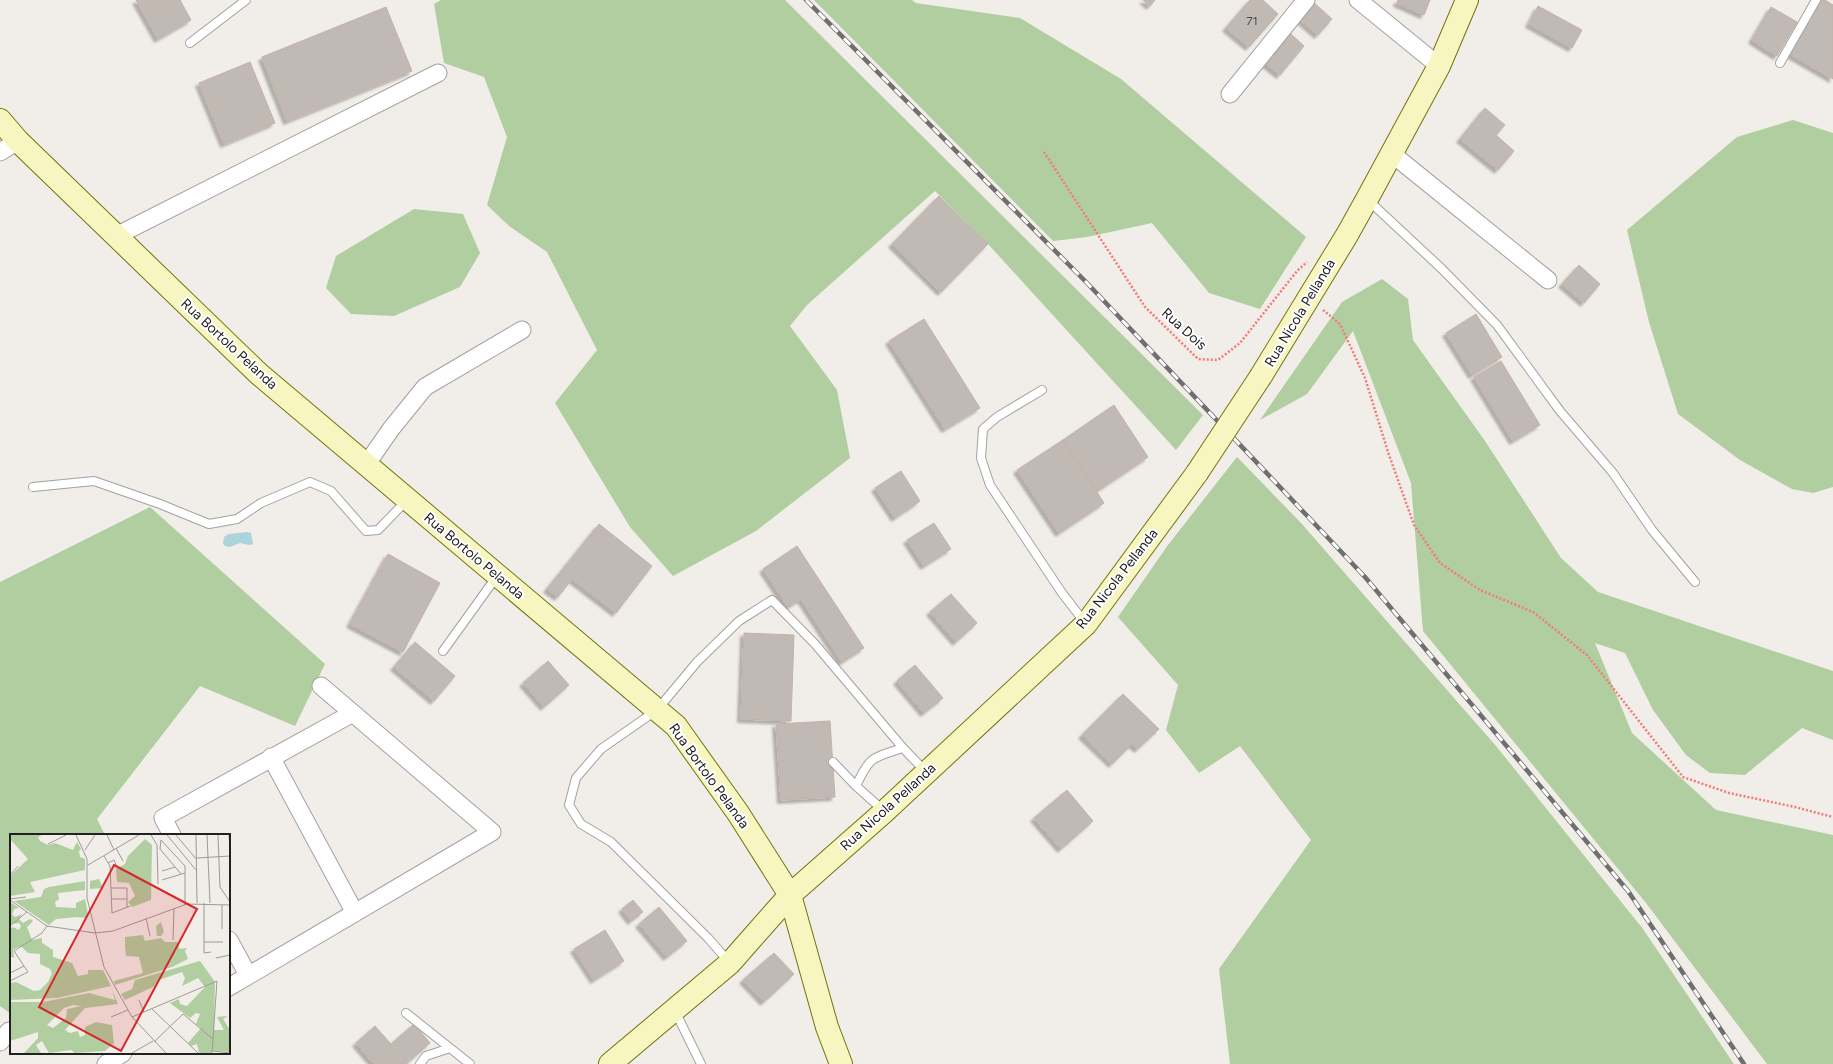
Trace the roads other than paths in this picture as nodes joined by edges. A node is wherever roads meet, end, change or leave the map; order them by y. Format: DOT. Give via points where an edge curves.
graph roads {
  1 [pos="246,0"];
  2 [pos="1306,0"];
  3 [pos="1358,0"];
  4 [pos="1467,0"];
  5 [pos="1816,0"];
  6 [pos="190,43"];
  7 [pos="1780,63"];
  8 [pos="1439,66"];
  9 [pos="438,73"];
  10 [pos="1230,94"];
  11 [pos="1,123"];
  12 [pos="9,146"];
  13 [pos="1392,153"];
  14 [pos="1367,199"];
  15 [pos="116,236"];
  16 [pos="1548,280"];
  17 [pos="522,330"];
  18 [pos="1042,390"];
  19 [pos="366,465"];
  20 [pos="32,487"];
  21 [pos="408,500"];
  22 [pos="497,575"];
  23 [pos="1695,582"];
  24 [pos="1086,624"];
  25 [pos="443,652"];
  26 [pos="321,686"];
  27 [pos="657,710"];
  28 [pos="353,713"];
  29 [pos="903,748"];
  30 [pos="271,757"];
  31 [pos="833,762"];
  32 [pos="926,773"];
  33 [pos="856,786"];
  34 [pos="884,812"];
  35 [pos="171,834"];
  36 [pos="790,895"];
  37 [pos="355,913"];
  38 [pos="230,942"];
  39 [pos="730,963"];
  40 [pos="248,975"];
  41 [pos="230,986"];
  42 [pos="674,1010"];
  43 [pos="406,1013"];
  44 [pos="450,1048"];
  45 [pos="121,1054"];
  46 [pos="106,1064"];
  47 [pos="420,1064"];
  48 [pos="470,1064"];
  49 [pos="610,1064"];
  50 [pos="701,1064"];
  51 [pos="841,1064"];
  1 -- 6 [label="lane"];
  2 -- 10 [label="street"];
  3 -- 8 [label="street"];
  4 -- 8 [label="main road, Rua Nicola Pellanda"];
  5 -- 7 [label="lane"];
  8 -- 13 [label="main road, Rua Nicola Pellanda"];
  9 -- 15 [label="street"];
  11 -- 12 [label="main road, Rua Bortolo Pelanda"];
  12 -- 15 [label="main road, Rua Bortolo Pelanda"];
  13 -- 14 [label="main road, Rua Nicola Pellanda"];
  13 -- 16 [label="street"];
  14 -- 23 [label="lane" via="1442,269 1497,326 1560,411 1613,473 1652,530"];
  14 -- 24 [label="main road, Rua Nicola Pellanda, bridge" via="1262,376 1197,474"];
  15 -- 19 [label="main road, Rua Bortolo Pelanda" via="259,374"];
  17 -- 19 [label="street" via="425,387"];
  18 -- 24 [label="lane" via="997,417 983,429 982,458 990,485 1062,593"];
  19 -- 21 [label="main road, Rua Bortolo Pelanda"];
  20 -- 21 [label="lane" via="94,481 209,524 237,519 261,503 310,482 331,491 366,531 378,530"];
  21 -- 22 [label="main road, Rua Bortolo Pelanda"];
  22 -- 25 [label="lane"];
  22 -- 27 [label="main road, Rua Bortolo Pelanda"];
  24 -- 32 [label="main road, Rua Nicola Pellanda"];
  26 -- 28 [label="street"];
  27 -- 29 [label="lane" via="697,662 739,621 772,600 815,644"];
  27 -- 36 [label="main road, Rua Bortolo Pelanda" via="676,726 738,813"];
  27 -- 39 [label="lane" via="601,749 576,778 569,805 581,824 611,842"];
  28 -- 30 [label="street"];
  28 -- 37 [label="street" via="492,832"];
  29 -- 32 [label="lane"];
  29 -- 33 [label="lane" via="875,757 865,767"];
  30 -- 35 [label="street" via="163,818"];
  30 -- 37 [label="street"];
  31 -- 33 [label="lane"];
  32 -- 34 [label="main road, Rua Nicola Pellanda"];
  33 -- 34 [label="lane"];
  34 -- 36 [label="main road, Rua Nicola Pellanda"];
  36 -- 39 [label="main road, Rua Nicola Pellanda"];
  36 -- 51 [label="main road, Rua Bortolo Pelanda" via="827,1027"];
  37 -- 40 [label="street"];
  38 -- 40 [label="street"];
  39 -- 42 [label="main road, Rua Nicola Pellanda"];
  40 -- 41 [label="street"];
  42 -- 49 [label="main road, Rua Nicola Pellanda"];
  42 -- 50 [label="lane"];
  43 -- 44 [label="lane"];
  44 -- 47 [label="lane" via="426,1056"];
  44 -- 48 [label="lane"];
  45 -- 46 [label="street"];
}
